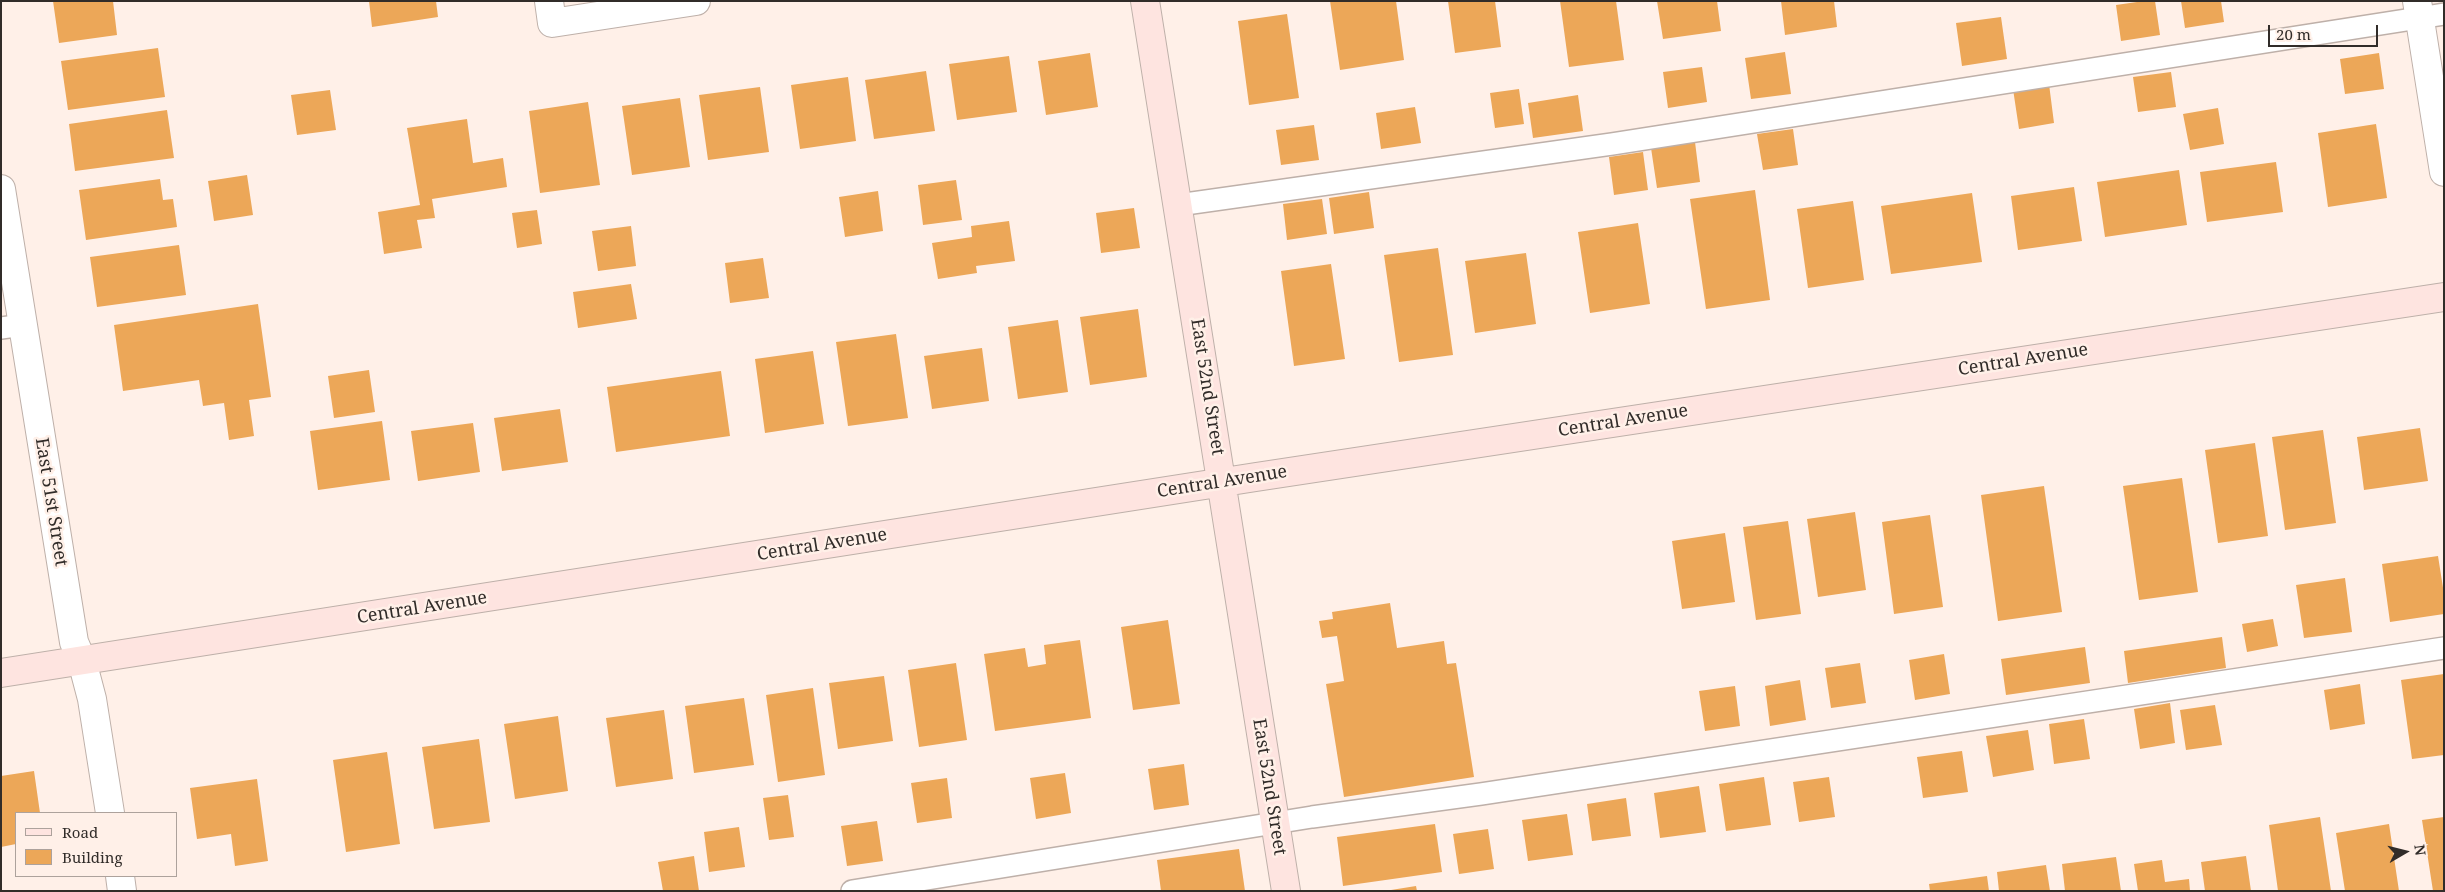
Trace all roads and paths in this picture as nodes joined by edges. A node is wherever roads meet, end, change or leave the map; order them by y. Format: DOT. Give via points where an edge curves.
graph roads {
  1 [pos="696,1"];
  2 [pos="1145,1"];
  3 [pos="550,12"];
  4 [pos="2427,12"];
  5 [pos="2444,172"];
  6 [pos="1,189"];
  7 [pos="1178,205"];
  8 [pos="2444,296"];
  9 [pos="12,326"];
  10 [pos="1222,482"];
  11 [pos="2444,648"];
  12 [pos="82,661"];
  13 [pos="1,672"];
  14 [pos="110,812"];
  15 [pos="1275,823"];
  16 [pos="120,877"];
  17 [pos="122,891"];
  18 [pos="852,891"];
  19 [pos="1286,891"];
  1 -- 3 [label="street"];
  2 -- 7 [label="main road, East 52nd Street"];
  4 -- 5 [label="street"];
  4 -- 7 [label="lane" via="1612,144"];
  6 -- 9 [label="street, East 51st Street"];
  7 -- 10 [label="main road, East 52nd Street"];
  8 -- 10 [label="main road, Central Avenue"];
  9 -- 12 [label="street, East 51st Street" via="74,642"];
  10 -- 12 [label="main road, Central Avenue"];
  10 -- 15 [label="main road, East 52nd Street"];
  11 -- 15 [label="lane"];
  12 -- 13 [label="main road, Central Avenue"];
  12 -- 14 [label="street, East 51st Street" via="92,699"];
  15 -- 18 [label="lane"];
  15 -- 19 [label="main road, East 52nd Street"];
  16 -- 17 [label="street"];
}
